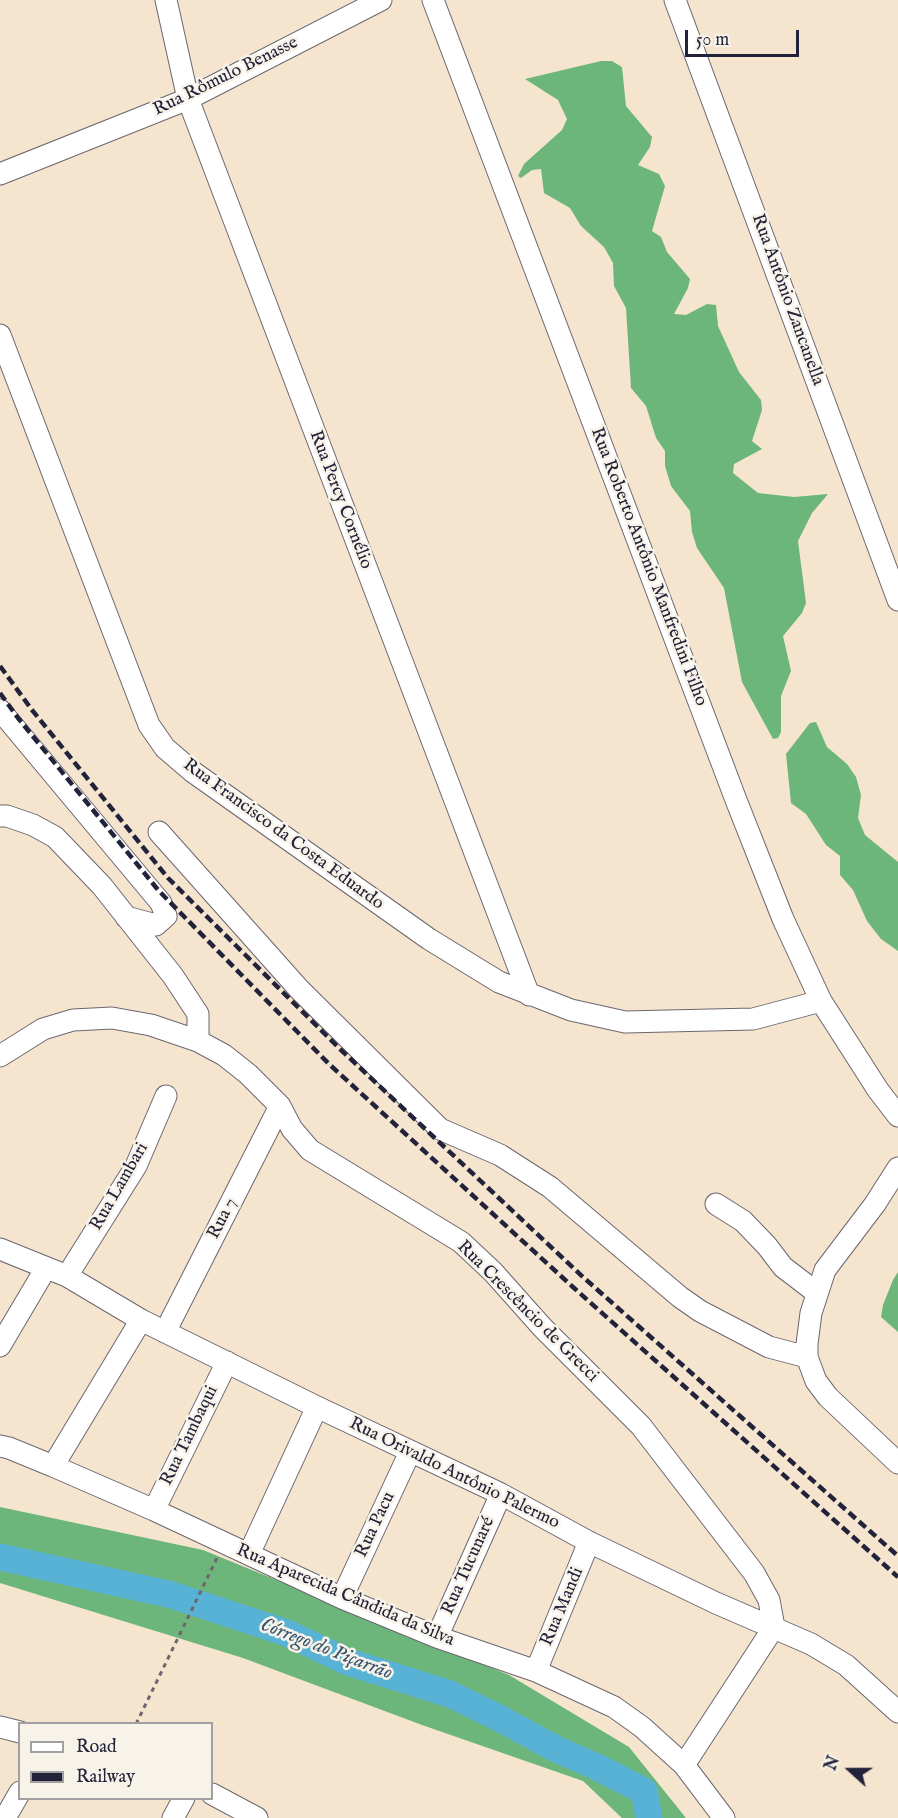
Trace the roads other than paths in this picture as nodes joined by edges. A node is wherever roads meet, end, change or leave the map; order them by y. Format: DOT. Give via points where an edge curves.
graph roads {
  1 [pos="166,0"];
  2 [pos="381,0"];
  3 [pos="433,0"];
  4 [pos="675,0"];
  5 [pos="188,99"];
  6 [pos="0,174"];
  7 [pos="0,335"];
  8 [pos="898,600"];
  9 [pos="0,710"];
  10 [pos="0,816"];
  11 [pos="159,832"];
  12 [pos="126,917"];
  13 [pos="529,995"];
  14 [pos="821,1001"];
  15 [pos="198,1041"];
  16 [pos="0,1056"];
  17 [pos="166,1096"];
  18 [pos="280,1106"];
  19 [pos="898,1116"];
  20 [pos="898,1168"];
  21 [pos="716,1204"];
  22 [pos="0,1249"];
  23 [pos="46,1268"];
  24 [pos="67,1276"];
  25 [pos="817,1293"];
  26 [pos="141,1320"];
  27 [pos="165,1332"];
  28 [pos="0,1346"];
  29 [pos="807,1357"];
  30 [pos="227,1362"];
  31 [pos="317,1407"];
  32 [pos="0,1446"];
  33 [pos="410,1452"];
  34 [pos="898,1463"];
  35 [pos="53,1466"];
  36 [pos="501,1494"];
  37 [pos="154,1510"];
  38 [pos="589,1542"];
  39 [pos="249,1554"];
  40 [pos="342,1598"];
  41 [pos="774,1627"];
  42 [pos="436,1637"];
  43 [pos="536,1671"];
  44 [pos="898,1712"];
  45 [pos="0,1727"];
  46 [pos="18,1732"];
  47 [pos="684,1765"];
  48 [pos="18,1795"];
  49 [pos="213,1795"];
  50 [pos="183,1800"];
  51 [pos="5,1818"];
  52 [pos="173,1818"];
  53 [pos="257,1818"];
  54 [pos="724,1818"];
  1 -- 5 [label="street, Rua Percy Cornélio"];
  2 -- 5 [label="street, Rua Rômulo Benasse"];
  3 -- 14 [label="street, Rua Roberto Antônio Manfredini Filho" via="736,800 783,919"];
  4 -- 8 [label="street, Rua Antônio Zancanella"];
  5 -- 6 [label="street, Rua Rômulo Benasse"];
  5 -- 13 [label="street, Rua Percy Cornélio"];
  7 -- 13 [label="street, Rua Francisco da Costa Eduardo" via="149,725 165,748 193,772 429,939 499,982"];
  9 -- 12 [label="street" via="161,903 166,916 156,925"];
  10 -- 12 [label="street" via="33,825 55,837"];
  11 -- 29 [label="street" via="299,990 440,1129 500,1155 550,1187 700,1311 769,1347"];
  12 -- 15 [label="street" via="198,1014"];
  13 -- 14 [label="street, Rua Francisco da Costa Eduardo" via="571,1010 625,1022 753,1019"];
  14 -- 19 [label="street, Rua Roberto Antônio Manfredini Filho"];
  15 -- 16 [label="street, Rua Crescêncio de Grecci" via="151,1025 112,1018 73,1020 44,1029"];
  15 -- 18 [label="street, Rua Crescêncio de Grecci" via="225,1054"];
  17 -- 24 [label="street, Rua Lambari" via="136,1166"];
  18 -- 27 [label="street, Rua 7"];
  18 -- 41 [label="street, Rua Crescêncio de Grecci" via="292,1130 310,1150 461,1242 641,1426 754,1574 769,1600"];
  20 -- 25 [label="street" via="825,1270"];
  21 -- 25 [label="street" via="743,1221 783,1267"];
  22 -- 23 [label="street, Rua Orivaldo Antônio Palermo"];
  23 -- 24 [label="street, Rua Orivaldo Antônio Palermo"];
  23 -- 28 [label="street"];
  24 -- 26 [label="street, Rua Orivaldo Antônio Palermo"];
  25 -- 29 [label="street"];
  26 -- 27 [label="street, Rua Orivaldo Antônio Palermo"];
  26 -- 35 [label="street"];
  27 -- 30 [label="street, Rua Orivaldo Antônio Palermo"];
  29 -- 34 [label="street" via="816,1381 828,1396"];
  30 -- 31 [label="street, Rua Orivaldo Antônio Palermo"];
  30 -- 37 [label="street, Rua Tambaqui"];
  31 -- 33 [label="street, Rua Orivaldo Antônio Palermo"];
  31 -- 39 [label="street"];
  32 -- 35 [label="street, Rua Aparecida Cândida da Silva"];
  33 -- 36 [label="street, Rua Orivaldo Antônio Palermo"];
  33 -- 40 [label="street, Rua Pacu"];
  35 -- 37 [label="street, Rua Aparecida Cândida da Silva"];
  36 -- 38 [label="street, Rua Orivaldo Antônio Palermo"];
  36 -- 42 [label="street, Rua Tucunaré"];
  37 -- 39 [label="street, Rua Aparecida Cândida da Silva"];
  38 -- 41 [label="street, Rua Orivaldo Antônio Palermo"];
  38 -- 43 [label="street, Rua Mandi"];
  39 -- 40 [label="street, Rua Aparecida Cândida da Silva"];
  40 -- 42 [label="street, Rua Aparecida Cândida da Silva"];
  41 -- 44 [label="street, Rua Orivaldo Antônio Palermo" via="846,1665"];
  41 -- 47 [label="street"];
  42 -- 43 [label="street, Rua Aparecida Cândida da Silva"];
  43 -- 47 [label="street, Rua Aparecida Cândida da Silva" via="614,1707"];
  45 -- 46 [label="street"];
  47 -- 54 [label="street, Rua Aparecida Cândida da Silva"];
  48 -- 51 [label="street"];
  49 -- 53 [label="street"];
  50 -- 52 [label="street"];
}
